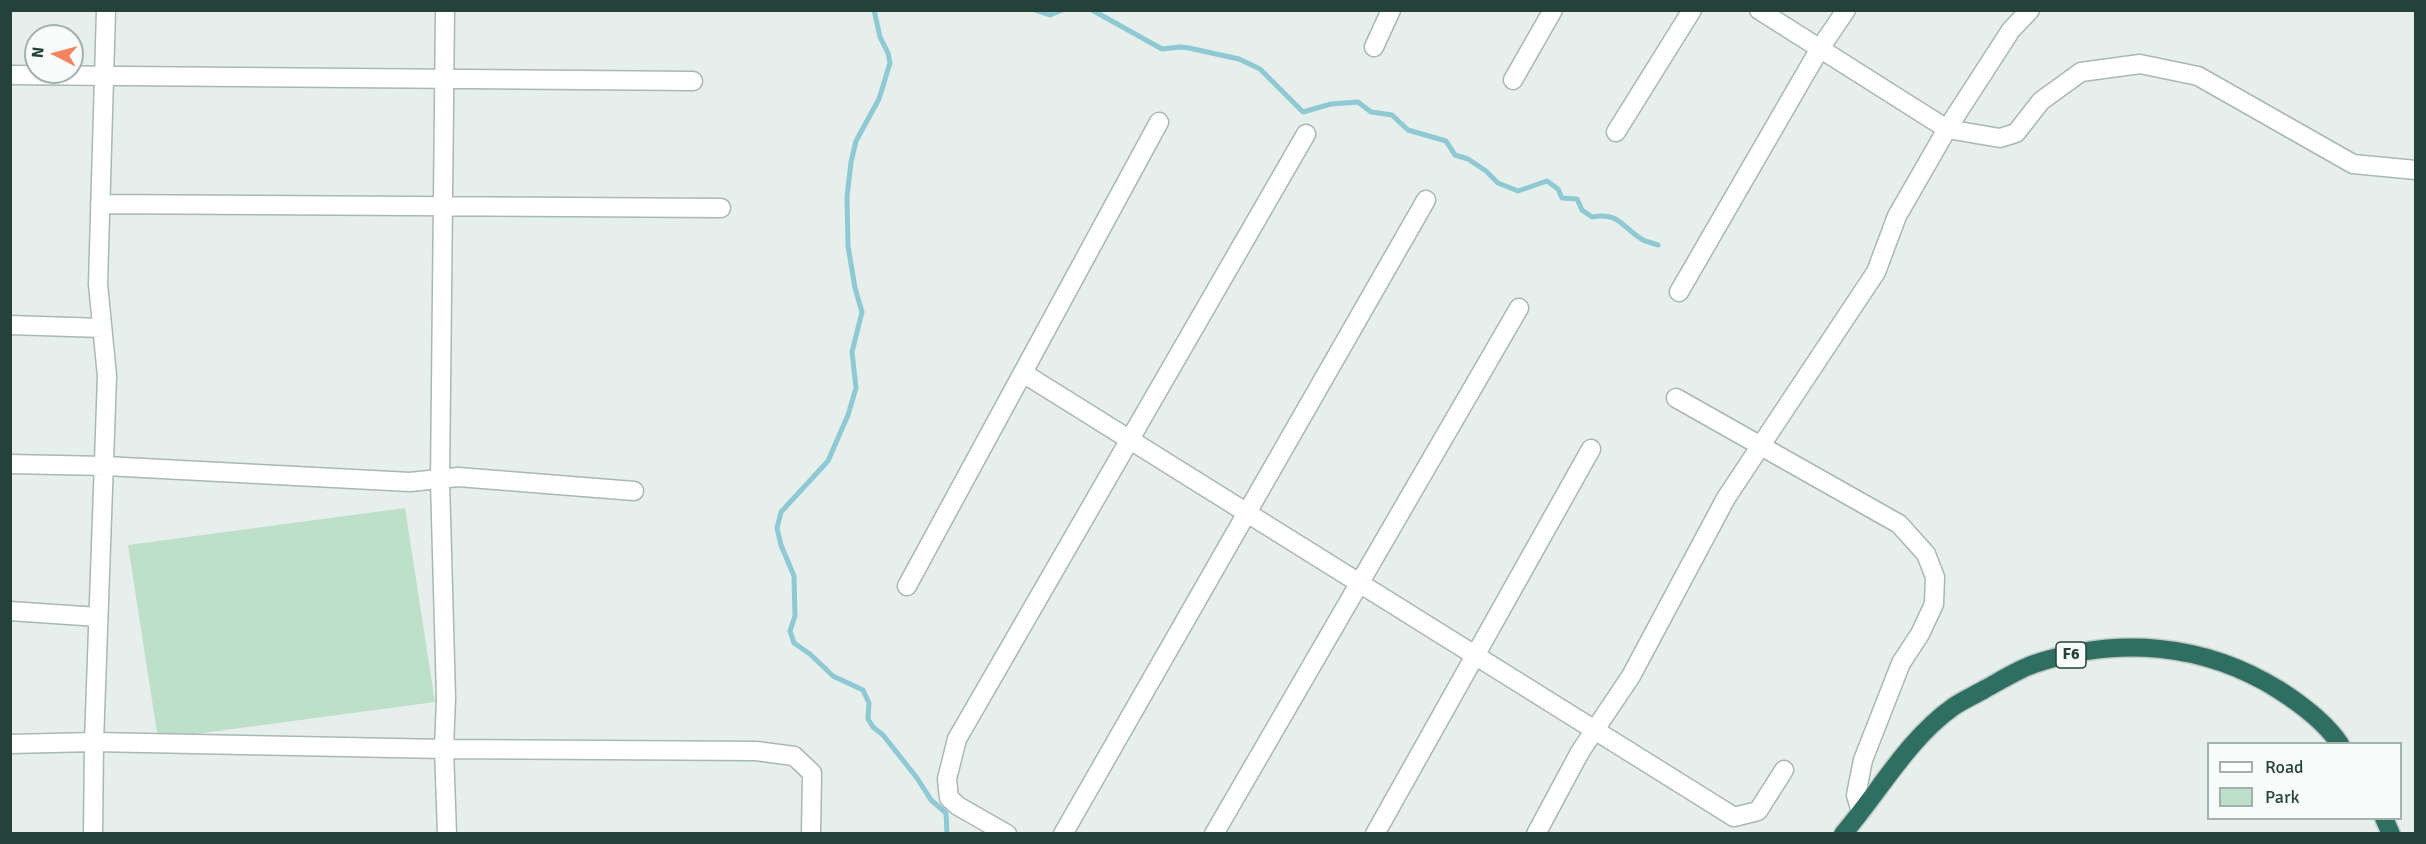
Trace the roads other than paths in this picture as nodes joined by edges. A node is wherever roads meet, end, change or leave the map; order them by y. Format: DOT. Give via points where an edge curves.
graph roads {
  1 [pos="106,10"];
  2 [pos="446,10"];
  3 [pos="1391,10"];
  4 [pos="1553,10"];
  5 [pos="1692,10"];
  6 [pos="1759,10"];
  7 [pos="1846,10"];
  8 [pos="2031,10"];
  9 [pos="1374,47"];
  10 [pos="1819,50"];
  11 [pos="10,75"];
  12 [pos="104,76"];
  13 [pos="445,79"];
  14 [pos="1513,80"];
  15 [pos="693,81"];
  16 [pos="1160,122"];
  17 [pos="1947,129"];
  18 [pos="1616,132"];
  19 [pos="1306,134"];
  20 [pos="2415,170"];
  21 [pos="1426,200"];
  22 [pos="100,204"];
  23 [pos="443,206"];
  24 [pos="721,208"];
  25 [pos="1679,292"];
  26 [pos="1519,308"];
  27 [pos="10,325"];
  28 [pos="102,328"];
  29 [pos="1023,373"];
  30 [pos="1676,398"];
  31 [pos="1129,441"];
  32 [pos="1761,446"];
  33 [pos="1591,449"];
  34 [pos="10,464"];
  35 [pos="105,466"];
  36 [pos="441,479"];
  37 [pos="634,491"];
  38 [pos="1246,513"];
  39 [pos="1360,584"];
  40 [pos="907,586"];
  41 [pos="10,611"];
  42 [pos="98,617"];
  43 [pos="1474,654"];
  44 [pos="1594,730"];
  45 [pos="94,742"];
  46 [pos="2339,742"];
  47 [pos="10,744"];
  48 [pos="444,749"];
  49 [pos="1784,770"];
  50 [pos="1861,812"];
  51 [pos="2384,820"];
  52 [pos="93,834"];
  53 [pos="447,834"];
  54 [pos="811,834"];
  55 [pos="1007,834"];
  56 [pos="1063,834"];
  57 [pos="1214,834"];
  58 [pos="1375,834"];
  59 [pos="1536,834"];
  60 [pos="1843,834"];
  61 [pos="2391,834"];
  1 -- 12 [label="street"];
  2 -- 13 [label="street"];
  3 -- 9 [label="street"];
  4 -- 14 [label="street"];
  5 -- 18 [label="street"];
  6 -- 10 [label="street"];
  7 -- 10 [label="street"];
  8 -- 17 [label="street" via="2011,30"];
  10 -- 17 [label="street"];
  10 -- 25 [label="street"];
  11 -- 12 [label="street"];
  12 -- 13 [label="street"];
  12 -- 22 [label="street"];
  13 -- 15 [label="street"];
  13 -- 23 [label="street"];
  16 -- 29 [label="street"];
  17 -- 20 [label="street" via="2000,138 2016,134 2041,101 2081,72 2140,64 2198,76 2353,164"];
  17 -- 32 [label="street" via="1897,216 1876,272"];
  19 -- 31 [label="street"];
  21 -- 38 [label="street"];
  22 -- 23 [label="street"];
  22 -- 28 [label="street" via="98,285"];
  23 -- 24 [label="street"];
  23 -- 36 [label="street"];
  26 -- 39 [label="street"];
  27 -- 28 [label="street"];
  28 -- 35 [label="street" via="107,376"];
  29 -- 31 [label="street"];
  29 -- 40 [label="street"];
  30 -- 32 [label="street"];
  31 -- 38 [label="street"];
  31 -- 55 [label="street" via="957,739 947,779 949,798"];
  32 -- 44 [label="street" via="1726,498 1631,676"];
  32 -- 50 [label="street" via="1899,524 1926,554 1935,577 1934,604 1901,663 1863,760 1856,795"];
  33 -- 43 [label="street"];
  34 -- 35 [label="street"];
  35 -- 36 [label="street" via="410,482"];
  35 -- 42 [label="street"];
  36 -- 37 [label="street" via="458,477"];
  36 -- 48 [label="street"];
  38 -- 39 [label="street"];
  38 -- 56 [label="street"];
  39 -- 43 [label="street"];
  39 -- 57 [label="street"];
  41 -- 42 [label="street"];
  42 -- 45 [label="street"];
  43 -- 44 [label="street"];
  43 -- 58 [label="street"];
  44 -- 49 [label="street" via="1734,817 1758,811"];
  44 -- 59 [label="street"];
  45 -- 47 [label="street"];
  45 -- 48 [label="street"];
  45 -- 52 [label="street"];
  46 -- 50 [label="highway, F6" via="2331,730 2291,698 2222,662 2182,652 2113,647 2032,665 1953,707 1907,748"];
  48 -- 53 [label="street"];
  48 -- 54 [label="street" via="756,751 794,756 812,773"];
  50 -- 60 [label="highway, F6"];
  51 -- 61 [label="highway"];
}
